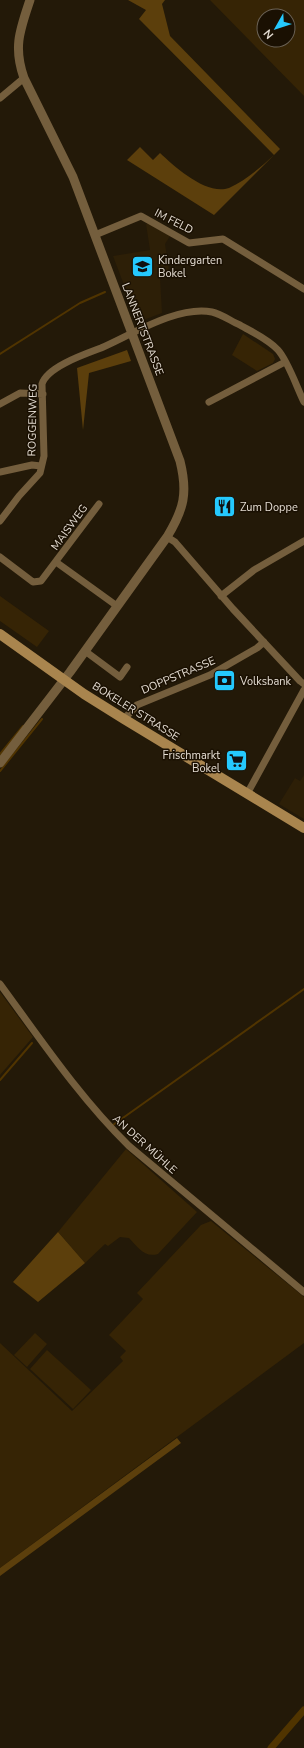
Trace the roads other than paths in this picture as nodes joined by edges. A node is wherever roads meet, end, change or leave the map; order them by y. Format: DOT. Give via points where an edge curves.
graph roads {
  1 [pos="30,0"];
  2 [pos="24,78"];
  3 [pos="0,98"];
  4 [pos="95,235"];
  5 [pos="304,289"];
  6 [pos="131,334"];
  7 [pos="285,362"];
  8 [pos="42,394"];
  9 [pos="210,402"];
  10 [pos="304,402"];
  11 [pos="0,404"];
  12 [pos="41,466"];
  13 [pos="0,472"];
  14 [pos="99,504"];
  15 [pos="0,521"];
  16 [pos="168,537"];
  17 [pos="304,541"];
  18 [pos="0,558"];
  19 [pos="56,562"];
  20 [pos="221,596"];
  21 [pos="117,606"];
  22 [pos="0,634"];
  23 [pos="264,642"];
  24 [pos="85,652"];
  25 [pos="127,667"];
  26 [pos="65,680"];
  27 [pos="304,684"];
  28 [pos="304,690"];
  29 [pos="124,719"];
  30 [pos="0,763"];
  31 [pos="247,794"];
  32 [pos="304,828"];
  33 [pos="0,984"];
  34 [pos="304,1292"];
  1 -- 2 [label="street, LANNERTSTRASSE" via="20,28 18,50"];
  2 -- 3 [label="street"];
  2 -- 4 [label="street, LANNERTSTRASSE" via="73,177"];
  4 -- 5 [label="street, IM FELD" via="142,216 189,243 223,239"];
  4 -- 6 [label="street, LANNERTSTRASSE"];
  6 -- 7 [label="street, ROGGENWEG" via="171,317 193,312 213,312 267,341 278,350"];
  6 -- 8 [label="street, ROGGENWEG" via="76,358 48,375 42,384"];
  6 -- 16 [label="street, LANNERTSTRASSE" via="180,461 184,478 182,507"];
  7 -- 9 [label="street"];
  7 -- 10 [label="street, ROGGENWEG"];
  8 -- 11 [label="street" via="20,392"];
  8 -- 12 [label="street, ROGGENWEG" via="44,456"];
  12 -- 13 [label="street" via="32,465"];
  12 -- 15 [label="street, ROGGENWEG" via="40,474"];
  14 -- 19 [label="street, MAISWEG"];
  16 -- 20 [label="street"];
  16 -- 21 [label="street, LANNERTSTRASSE"];
  17 -- 20 [label="street" via="254,570"];
  18 -- 19 [label="street" via="37,583 42,581"];
  19 -- 21 [label="street"];
  20 -- 23 [label="street"];
  21 -- 24 [label="street, LANNERTSTRASSE"];
  22 -- 26 [label="main road, BOKELER STRASSE"];
  23 -- 27 [label="street"];
  23 -- 29 [label="street, DOPPSTRASSE" via="210,675 137,705"];
  24 -- 25 [label="street" via="120,677"];
  24 -- 26 [label="street, LANNERTSTRASSE"];
  26 -- 29 [label="main road, BOKELER STRASSE"];
  26 -- 30 [label="street, LANNERTSTRASSE"];
  28 -- 31 [label="street"];
  29 -- 31 [label="main road, BOKELER STRASSE"];
  31 -- 32 [label="main road, BOKELER STRASSE"];
  33 -- 34 [label="street, AN DER MÜHLE" via="80,1094 105,1123 152,1166"];
}
